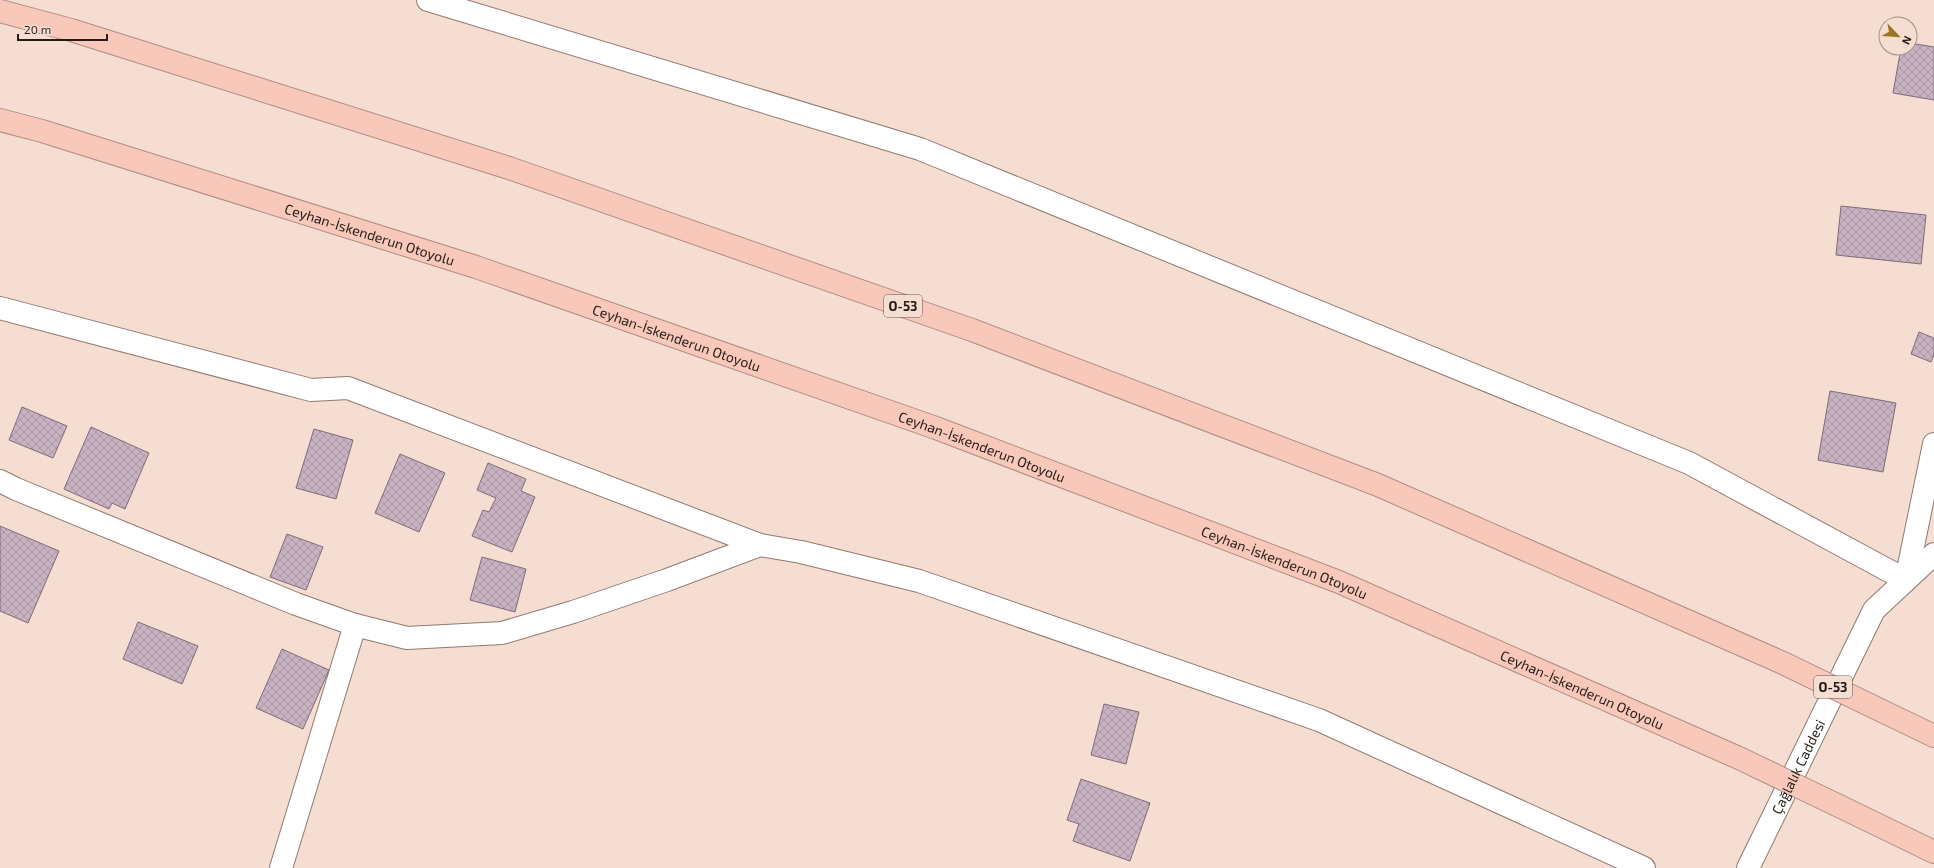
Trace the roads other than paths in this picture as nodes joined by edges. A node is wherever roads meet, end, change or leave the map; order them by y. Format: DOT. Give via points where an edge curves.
graph roads {
  1 [pos="428,0"];
  2 [pos="0,11"];
  3 [pos="0,120"];
  4 [pos="0,308"];
  5 [pos="1934,444"];
  6 [pos="0,481"];
  7 [pos="760,545"];
  8 [pos="1924,568"];
  9 [pos="355,624"];
  10 [pos="1934,736"];
  11 [pos="1934,852"];
  12 [pos="281,868"];
  13 [pos="1644,868"];
  14 [pos="1748,868"];
  1 -- 8 [label="street" via="920,149 1689,463"];
  2 -- 10 [label="highway, O-53, bridge" via="71,30 509,168 972,330 1378,485 1783,663"];
  3 -- 11 [label="highway, Ceyhan-İskenderun Otoyolu, bridge" via="50,133 476,267 936,428 1339,582 1739,758"];
  4 -- 7 [label="street" via="311,390 348,388"];
  5 -- 8 [label="street"];
  6 -- 9 [label="street" via="296,604"];
  7 -- 9 [label="street" via="660,583 502,633 407,638"];
  7 -- 13 [label="street" via="801,552 919,581 1319,720"];
  8 -- 14 [label="street, Çağlalık Caddesi" via="1874,610"];
  9 -- 12 [label="street"];
}
